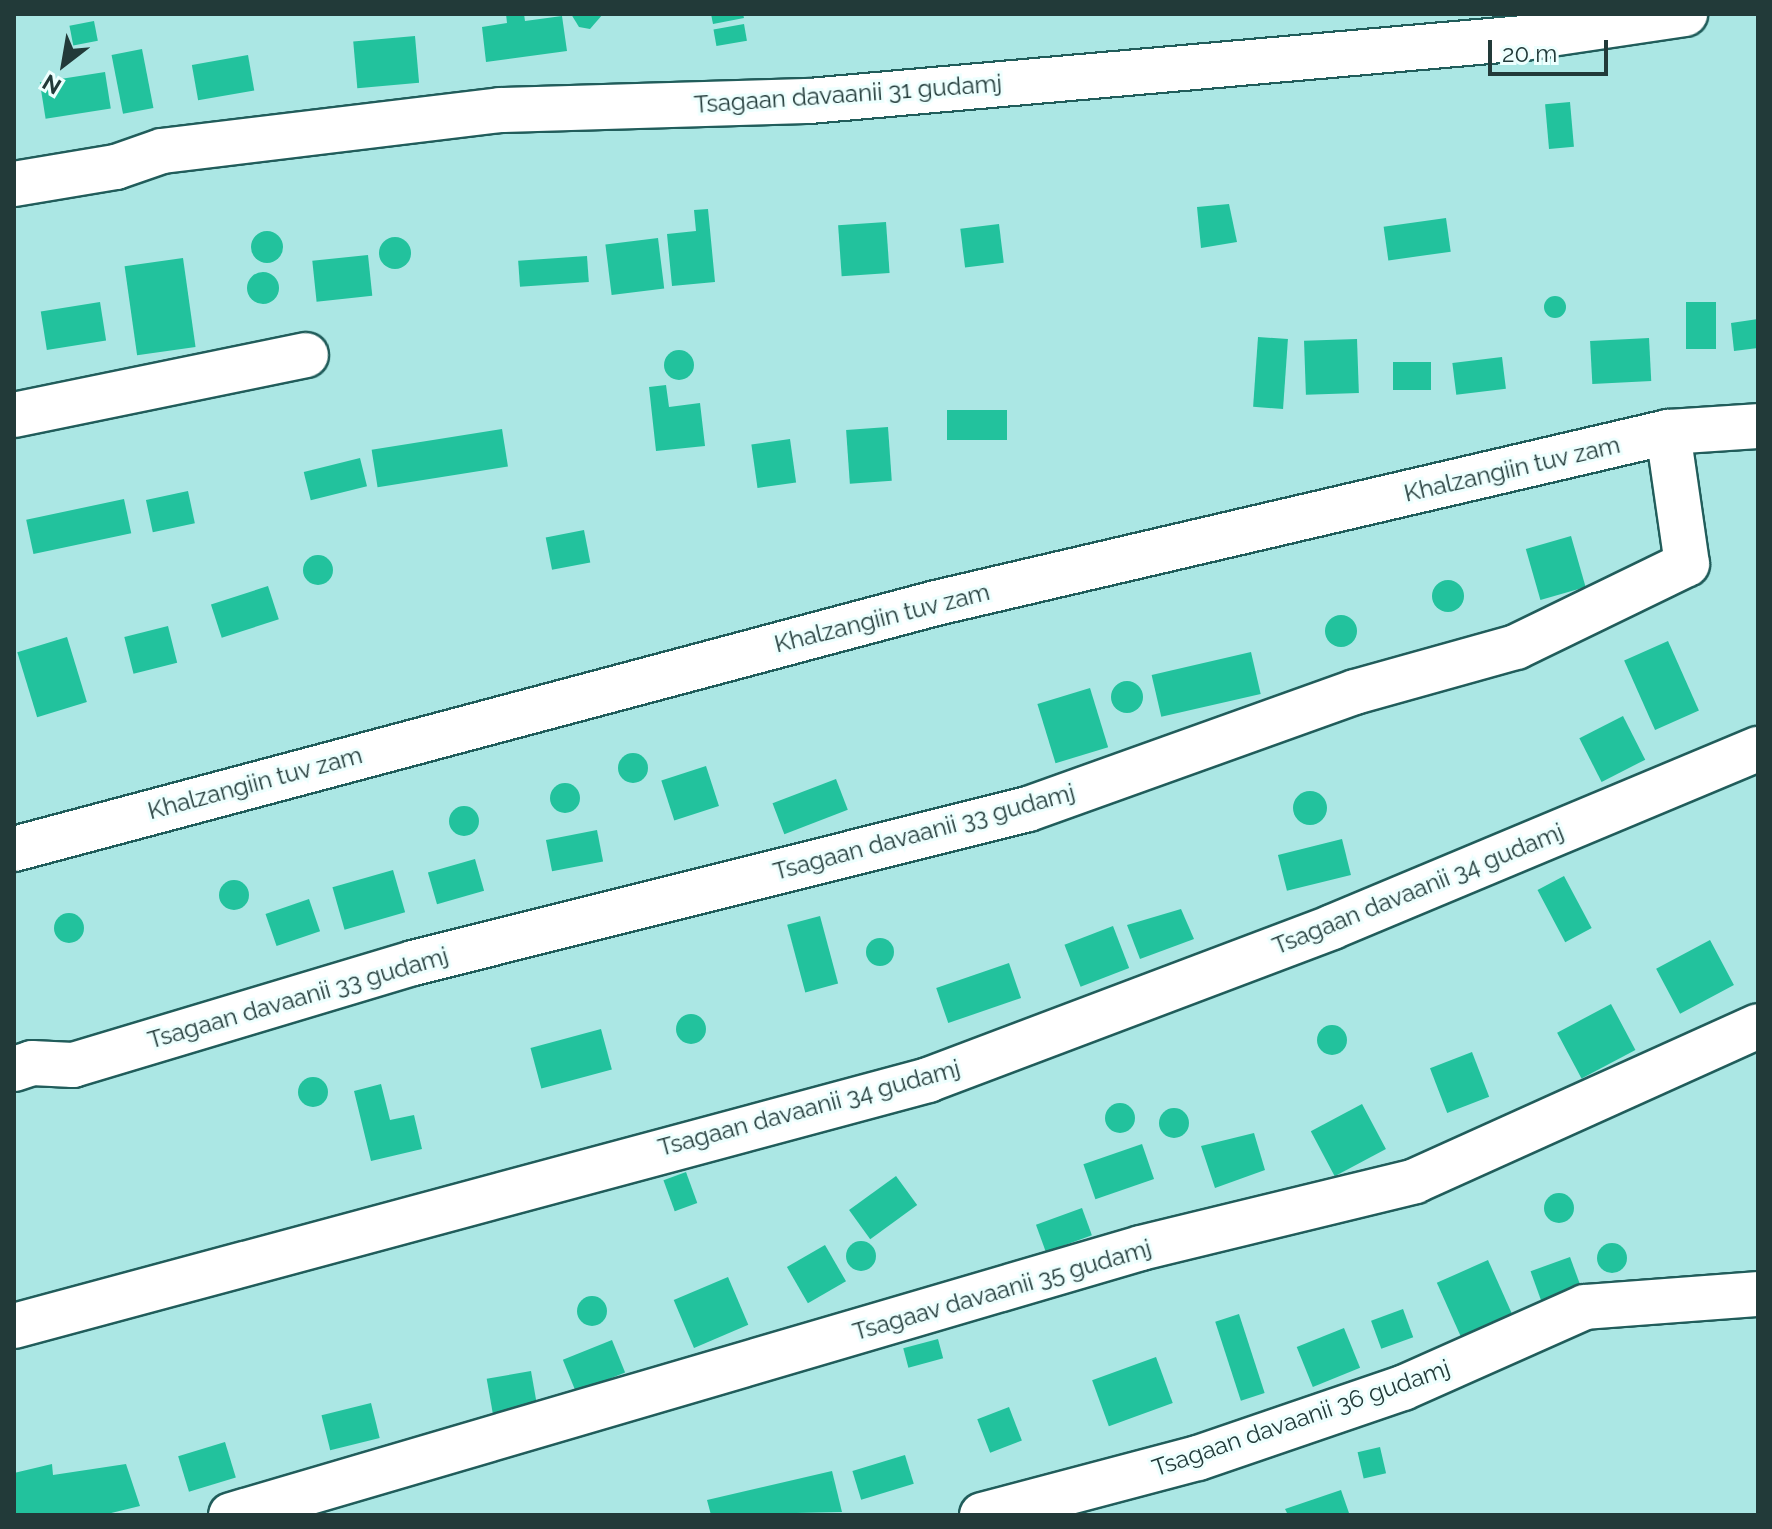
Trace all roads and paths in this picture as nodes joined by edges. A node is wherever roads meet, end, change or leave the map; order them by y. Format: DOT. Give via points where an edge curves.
graph roads {
  1 [pos="1685,14"];
  2 [pos="14,184"];
  3 [pos="306,355"];
  4 [pos="14,415"];
  5 [pos="1758,426"];
  6 [pos="1668,432"];
  7 [pos="1758,749"];
  8 [pos="14,849"];
  9 [pos="1758,1026"];
  10 [pos="14,1069"];
  11 [pos="1758,1294"];
  12 [pos="14,1326"];
  13 [pos="231,1515"];
  14 [pos="982,1515"];
  1 -- 2 [label="street, Tsagaan davaanii 31 gudamj" via="1524,38 809,101 500,110 162,151 116,167"];
  3 -- 4 [label="street"];
  5 -- 6 [label="street, Khalzangiin tuv zam"];
  6 -- 8 [label="street, Khalzangiin tuv zam" via="936,603"];
  6 -- 10 [label="street, Tsagaan davaanii 33 gudamj" via="1687,564 1516,647 1355,692 1028,809 413,963 73,1065 32,1063"];
  7 -- 12 [label="street, Tsagaan davaanii 34 gudamj" via="1332,927 928,1080"];
  9 -- 13 [label="street, Tsagaav davaanii 35 gudamj" via="1415,1181 1141,1248"];
  11 -- 14 [label="street, Tsagaan davaanii 36 gudamj" via="1585,1307 1403,1388 1198,1458"];
}
